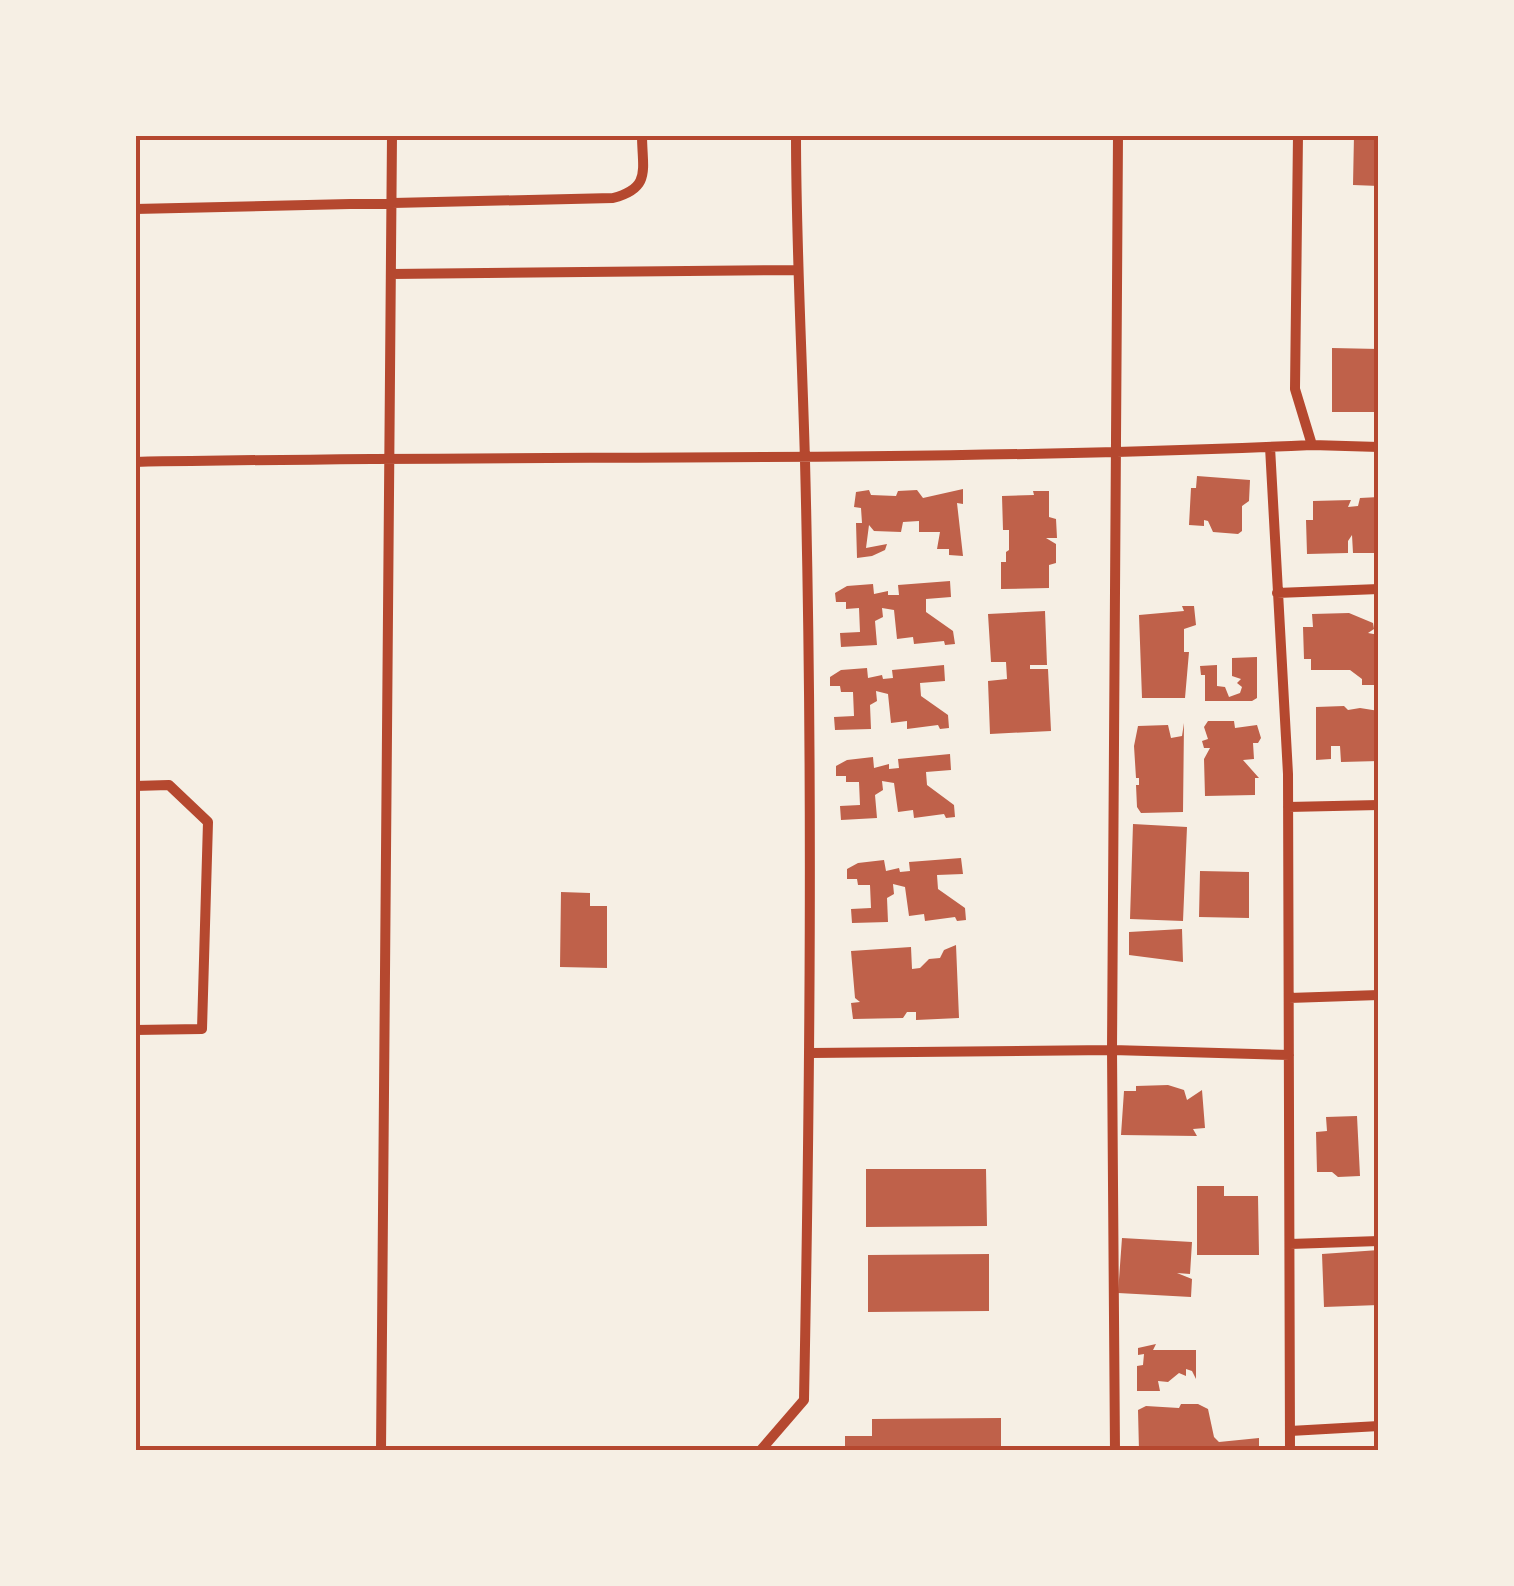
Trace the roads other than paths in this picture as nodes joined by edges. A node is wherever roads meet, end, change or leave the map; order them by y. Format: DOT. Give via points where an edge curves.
graph roads {
  1 [pos="392,135"];
  2 [pos="642,135"];
  3 [pos="796,135"];
  4 [pos="1118,135"];
  5 [pos="1298,135"];
  6 [pos="391,205"];
  7 [pos="135,209"];
  8 [pos="796,270"];
  9 [pos="391,274"];
  10 [pos="1312,445"];
  11 [pos="1270,447"];
  12 [pos="1379,447"];
  13 [pos="1114,452"];
  14 [pos="389,457"];
  15 [pos="805,459"];
  16 [pos="135,462"];
  17 [pos="1379,589"];
  18 [pos="1278,593"];
  19 [pos="135,786"];
  20 [pos="1379,805"];
  21 [pos="1288,807"];
  22 [pos="1379,996"];
  23 [pos="1289,998"];
  24 [pos="135,1030"];
  25 [pos="1112,1050"];
  26 [pos="811,1053"];
  27 [pos="1290,1055"];
  28 [pos="1379,1241"];
  29 [pos="1290,1244"];
  30 [pos="1379,1426"];
  31 [pos="1290,1431"];
  32 [pos="382,1451"];
  33 [pos="760,1451"];
  34 [pos="1115,1451"];
  35 [pos="1290,1451"];
  1 -- 6 [label="street"];
  2 -- 6 [label="street" via="642,181 634,193"];
  3 -- 8 [label="street"];
  4 -- 13 [label="street"];
  5 -- 10 [label="street" via="1295,390"];
  6 -- 7 [label="street"];
  6 -- 9 [label="street"];
  8 -- 9 [label="street"];
  8 -- 15 [label="street"];
  9 -- 14 [label="street"];
  10 -- 11 [label="street"];
  10 -- 12 [label="street"];
  11 -- 13 [label="street"];
  11 -- 18 [label="street"];
  13 -- 15 [label="street"];
  13 -- 25 [label="street"];
  14 -- 15 [label="street"];
  14 -- 16 [label="street"];
  14 -- 32 [label="street"];
  15 -- 26 [label="street"];
  17 -- 18 [label="street"];
  18 -- 21 [label="street"];
  19 -- 24 [label="street" via="169,785 208,822 202,1029"];
  20 -- 21 [label="street"];
  21 -- 23 [label="street"];
  22 -- 23 [label="street"];
  23 -- 27 [label="street"];
  25 -- 26 [label="street"];
  25 -- 27 [label="street"];
  25 -- 34 [label="street"];
  26 -- 33 [label="street" via="804,1400"];
  27 -- 29 [label="street"];
  28 -- 29 [label="street"];
  29 -- 31 [label="street"];
  30 -- 31 [label="street"];
  31 -- 35 [label="street"];
}
